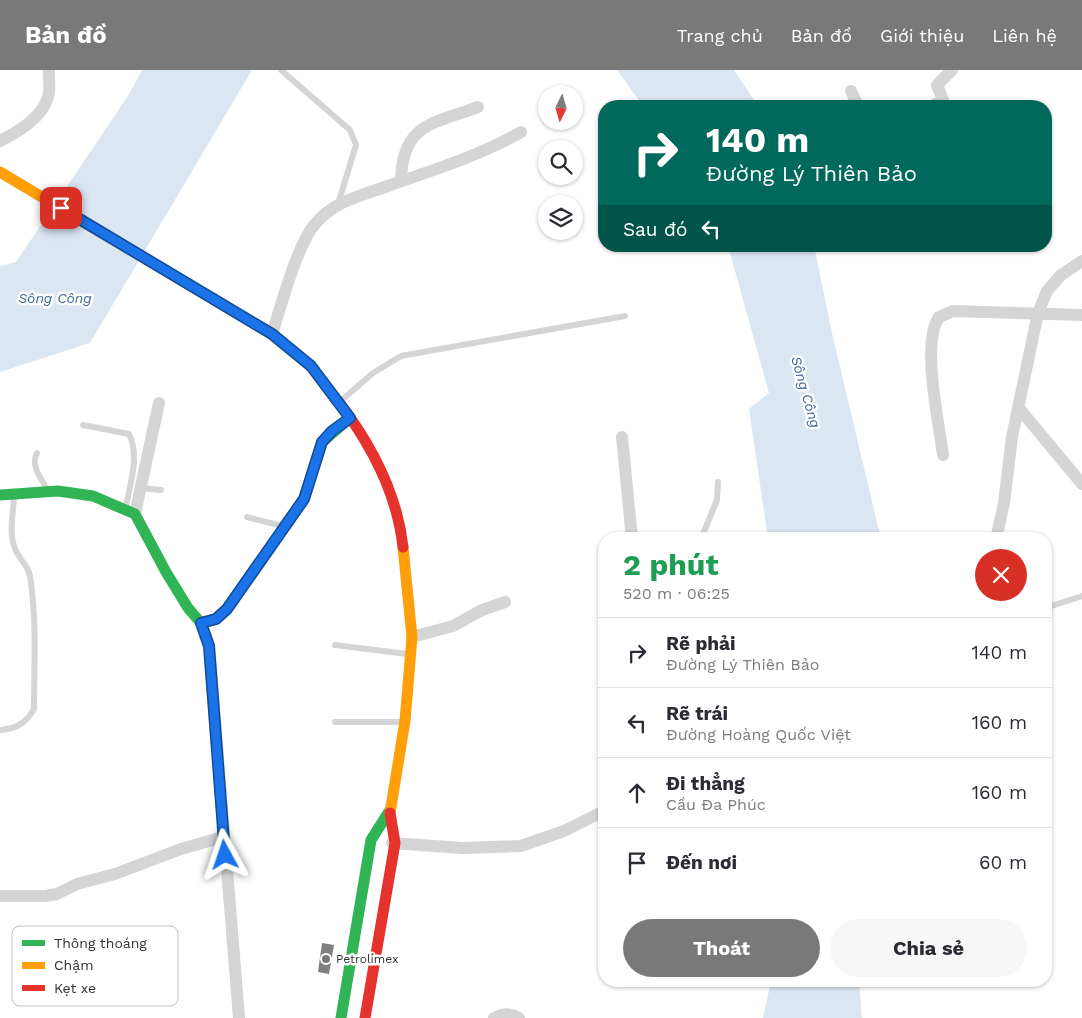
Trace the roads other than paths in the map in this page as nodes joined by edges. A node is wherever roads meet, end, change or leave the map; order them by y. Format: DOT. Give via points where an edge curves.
graph roads {
  1 [pos="49,70"];
  2 [pos="281,70"];
  3 [pos="952,70"];
  4 [pos="851,91"];
  5 [pos="855,100"];
  6 [pos="943,100"];
  7 [pos="478,107"];
  8 [pos="521,132"];
  9 [pos="0,141"];
  10 [pos="0,172"];
  11 [pos="401,181"];
  12 [pos="338,204"];
  13 [pos="1082,261"];
  14 [pos="1038,313"];
  15 [pos="1082,314"];
  16 [pos="625,316"];
  17 [pos="272,334"];
  18 [pos="340,402"];
  19 [pos="159,403"];
  20 [pos="1018,408"];
  21 [pos="350,418"];
  22 [pos="83,425"];
  23 [pos="622,438"];
  24 [pos="37,453"];
  25 [pos="943,455"];
  26 [pos="718,482"];
  27 [pos="1082,484"];
  28 [pos="140,488"];
  29 [pos="161,490"];
  30 [pos="48,492"];
  31 [pos="15,493"];
  32 [pos="0,496"];
  33 [pos="130,512"];
  34 [pos="246,517"];
  35 [pos="286,528"];
  36 [pos="631,532"];
  37 [pos="704,532"];
  38 [pos="998,532"];
  39 [pos="1082,596"];
  40 [pos="505,602"];
  41 [pos="1052,606"];
  42 [pos="201,623"];
  43 [pos="412,638"];
  44 [pos="335,645"];
  45 [pos="411,655"];
  46 [pos="335,722"];
  47 [pos="406,722"];
  48 [pos="0,730"];
  49 [pos="390,810"];
  50 [pos="598,814"];
  51 [pos="223,837"];
  52 [pos="371,840"];
  53 [pos="395,843"];
  54 [pos="0,896"];
  55 [pos="239,1018"];
  56 [pos="341,1018"];
  57 [pos="365,1018"];
  58 [pos="494,1018"];
  59 [pos="519,1018"];
  1 -- 9 [label="street" via="50,91 46,104 20,131"];
  2 -- 12 [label="lane" via="350,130 356,145"];
  3 -- 6 [label="street" via="937,85"];
  4 -- 5 [label="street"];
  7 -- 11 [label="street" via="415,133 404,151"];
  8 -- 11 [label="street" via="470,156"];
  10 -- 17 [label="main road"];
  11 -- 12 [label="street"];
  12 -- 17 [label="street" via="314,225 305,240"];
  13 -- 14 [label="street" via="1061,275 1048,291"];
  14 -- 15 [label="street"];
  14 -- 20 [label="street"];
  14 -- 25 [label="street" via="953,311 944,313 936,321 932,382"];
  16 -- 18 [label="lane" via="401,356 373,373"];
  17 -- 18 [label="main road" via="311,366"];
  18 -- 21 [label="main road"];
  19 -- 28 [label="street"];
  20 -- 27 [label="street"];
  20 -- 38 [label="street"];
  21 -- 35 [label="main road" via="322,442 304,499"];
  21 -- 43 [label="main road" via="384,476 396,507 409,588"];
  22 -- 33 [label="lane" via="129,434 133,442 134,462"];
  23 -- 36 [label="street"];
  24 -- 30 [label="lane" via="35,465"];
  26 -- 37 [label="lane" via="716,500"];
  28 -- 29 [label="lane"];
  28 -- 33 [label="street"];
  30 -- 31 [label="main road"];
  30 -- 33 [label="main road" via="93,496"];
  31 -- 32 [label="main road"];
  31 -- 48 [label="lane" via="11,533 29,574 34,623 34,709 28,720 12,729"];
  33 -- 42 [label="main road" via="188,608"];
  34 -- 35 [label="lane"];
  35 -- 42 [label="main road" via="227,609 216,619"];
  39 -- 41 [label="lane"];
  40 -- 43 [label="street" via="453,626"];
  42 -- 51 [label="street" via="209,646"];
  43 -- 45 [label="main road"];
  44 -- 45 [label="lane"];
  45 -- 47 [label="main road"];
  46 -- 47 [label="lane"];
  47 -- 49 [label="main road"];
  49 -- 52 [label="main road"];
  49 -- 53 [label="main road"];
  50 -- 53 [label="street" via="564,831 521,846 462,848"];
  51 -- 54 [label="street" via="77,884 57,894"];
  51 -- 55 [label="street"];
  52 -- 53 [label="street"];
  52 -- 56 [label="main road"];
  53 -- 57 [label="main road"];
  58 -- 59 [label="street" via="502,1013"];
}
